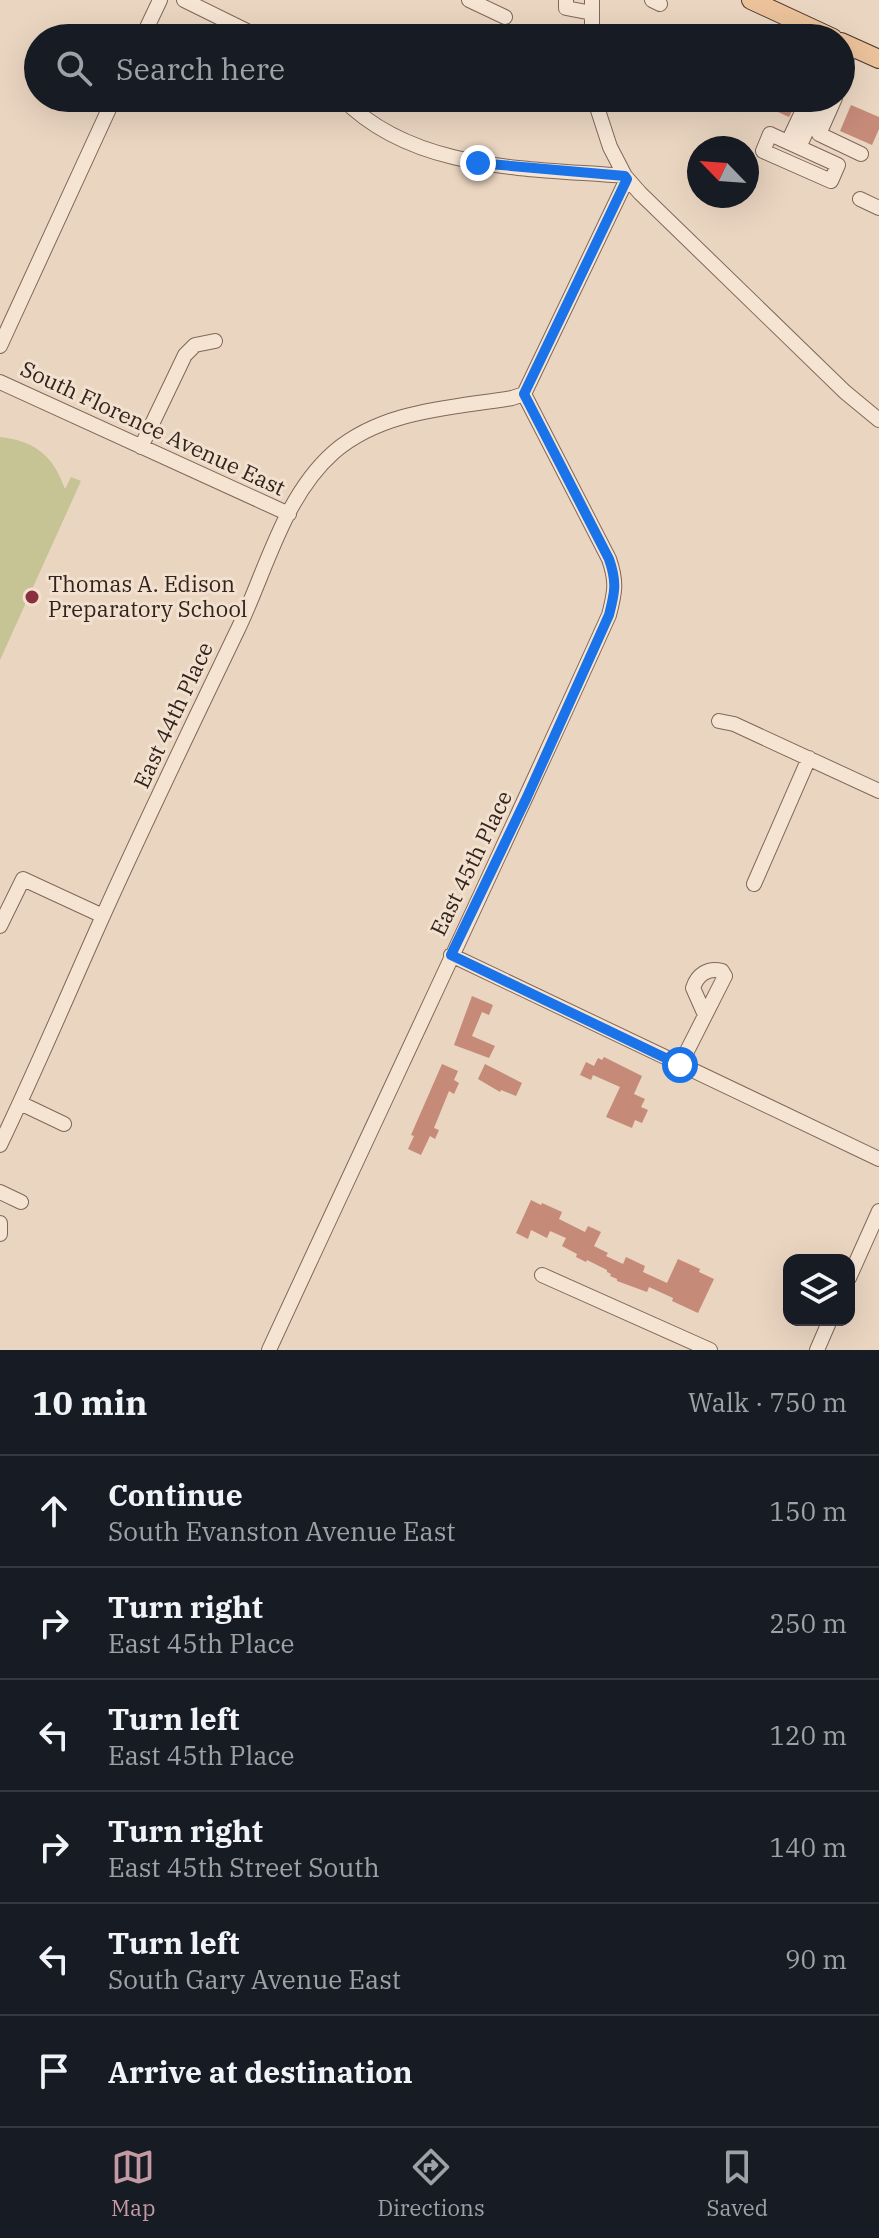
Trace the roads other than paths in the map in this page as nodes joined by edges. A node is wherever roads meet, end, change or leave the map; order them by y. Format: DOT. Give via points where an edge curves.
graph roads {
  1 [pos="160,0"];
  2 [pos="184,0"];
  3 [pos="469,0"];
  4 [pos="566,0"];
  5 [pos="751,0"];
  6 [pos="592,6"];
  7 [pos="505,17"];
  8 [pos="149,24"];
  9 [pos="233,24"];
  10 [pos="803,24"];
  11 [pos="855,48"];
  12 [pos="879,59"];
  13 [pos="108,112"];
  14 [pos="358,112"];
  15 [pos="599,112"];
  16 [pos="802,112"];
  17 [pos="813,112"];
  18 [pos="829,112"];
  19 [pos="861,154"];
  20 [pos="626,178"];
  21 [pos="860,199"];
  22 [pos="879,208"];
  23 [pos="215,341"];
  24 [pos="0,346"];
  25 [pos="0,382"];
  26 [pos="524,394"];
  27 [pos="879,420"];
  28 [pos="141,447"];
  29 [pos="289,514"];
  30 [pos="719,721"];
  31 [pos="809,758"];
  32 [pos="879,791"];
  33 [pos="754,884"];
  34 [pos="103,916"];
  35 [pos="0,926"];
  36 [pos="451,955"];
  37 [pos="705,1015"];
  38 [pos="680,1065"];
  39 [pos="20,1103"];
  40 [pos="64,1124"];
  41 [pos="2,1137"];
  42 [pos="879,1159"];
  43 [pos="0,1192"];
  44 [pos="21,1202"];
  45 [pos="879,1211"];
  46 [pos="0,1223"];
  47 [pos="0,1234"];
  48 [pos="855,1265"];
  49 [pos="542,1275"];
  50 [pos="827,1326"];
  51 [pos="269,1350"];
  52 [pos="710,1350"];
  53 [pos="817,1350"];
  1 -- 8 [label="street"];
  2 -- 9 [label="street"];
  3 -- 7 [label="street"];
  4 -- 6 [label="street" via="566,8"];
  5 -- 10 [label="main road"];
  11 -- 12 [label="main road"];
  13 -- 24 [label="street"];
  14 -- 20 [label="street" via="418,145 478,163"];
  15 -- 20 [label="street"];
  16 -- 17 [label="street" via="793,144"];
  18 -- 19 [label="street" via="819,134"];
  20 -- 26 [label="street"];
  20 -- 27 [label="street"];
  21 -- 22 [label="street"];
  23 -- 28 [label="street" via="195,345 185,355"];
  25 -- 28 [label="street, South Florence Avenue East"];
  26 -- 29 [label="street, East 44th Place" via="416,413 376,426 317,468"];
  26 -- 36 [label="street, East 45th Place" via="609,559 615,592 527,797"];
  28 -- 29 [label="street, South Florence Avenue East"];
  29 -- 34 [label="street, East 44th Place"];
  30 -- 31 [label="street"];
  31 -- 32 [label="street"];
  31 -- 33 [label="street"];
  34 -- 35 [label="street" via="23,879"];
  34 -- 39 [label="street, East 44th Place"];
  36 -- 38 [label="street"];
  36 -- 51 [label="street, East 45th Place"];
  37 -- 38 [label="street"];
  38 -- 42 [label="street"];
  39 -- 40 [label="street"];
  39 -- 41 [label="street, East 44th Place"];
  43 -- 44 [label="street"];
  45 -- 48 [label="street"];
  46 -- 47 [label="street"];
  49 -- 52 [label="street"];
  50 -- 53 [label="street"];
}
